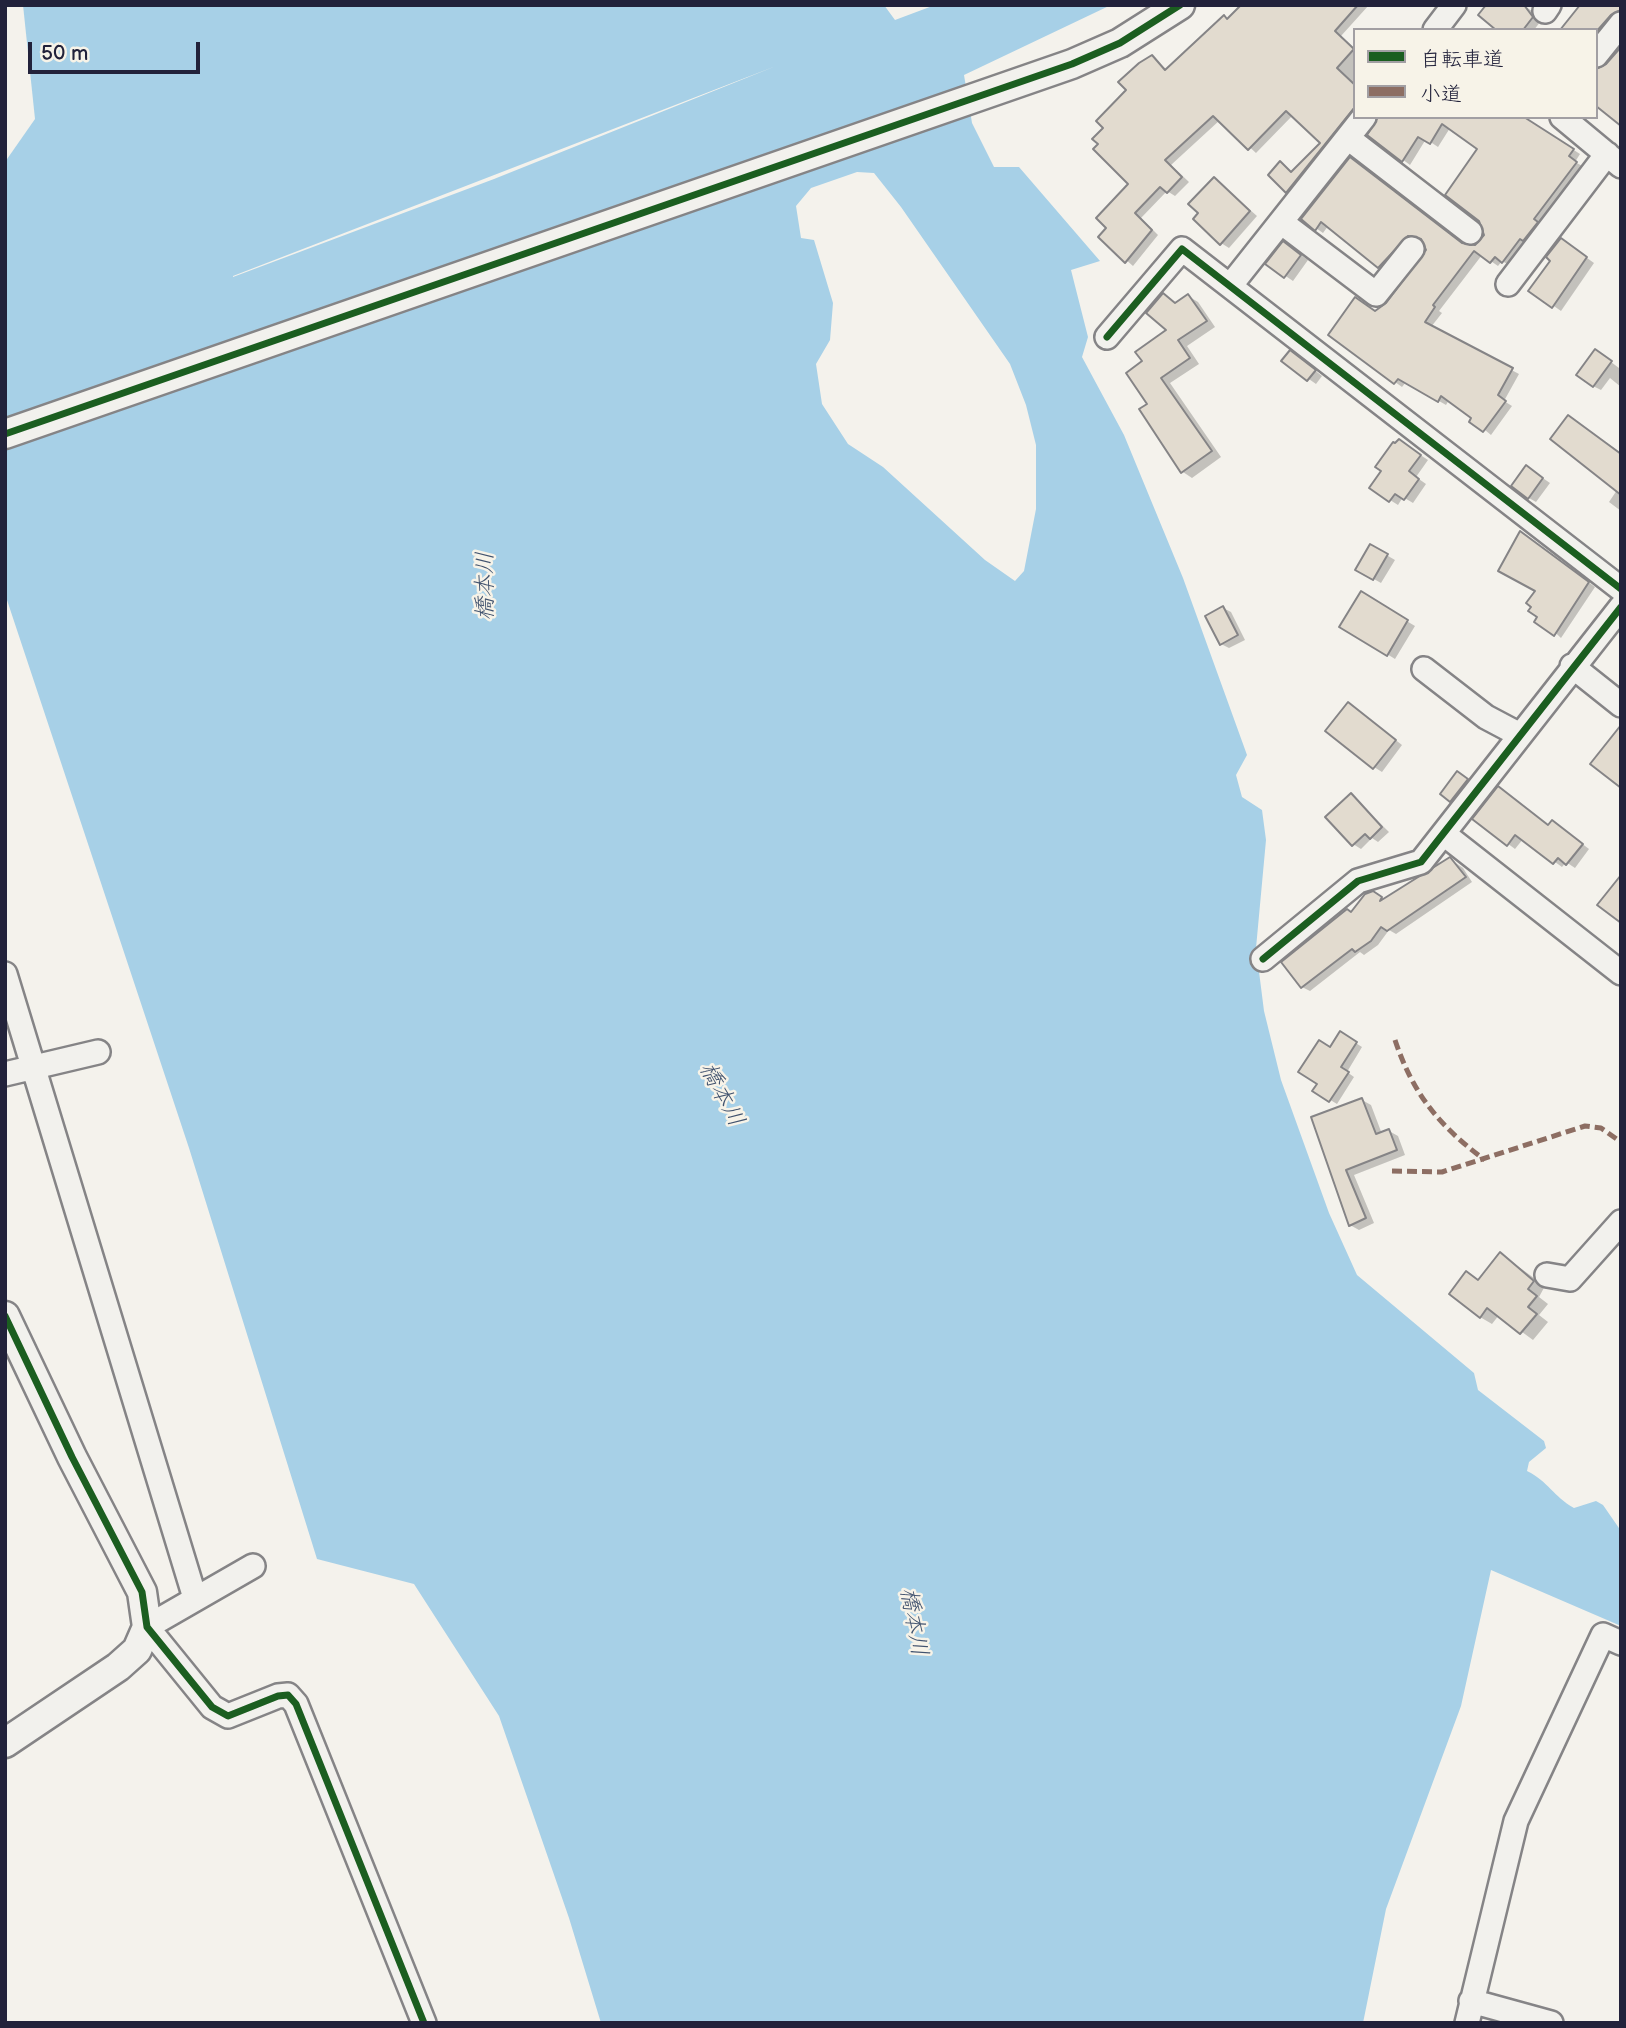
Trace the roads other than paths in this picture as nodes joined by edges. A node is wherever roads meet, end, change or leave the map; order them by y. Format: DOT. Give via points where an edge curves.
graph roads {
  1 [pos="1181,5"];
  2 [pos="1621,24"];
  3 [pos="1598,53"];
  4 [pos="1362,119"];
  5 [pos="1564,119"];
  6 [pos="1348,138"];
  7 [pos="1614,160"];
  8 [pos="1281,222"];
  9 [pos="1470,232"];
  10 [pos="1412,249"];
  11 [pos="1508,284"];
  12 [pos="1230,286"];
  13 [pos="1107,337"];
  14 [pos="5,434"];
  15 [pos="1621,589"];
  16 [pos="1621,607"];
  17 [pos="1572,666"];
  18 [pos="1424,669"];
  19 [pos="1621,705"];
  20 [pos="1520,735"];
  21 [pos="1444,834"];
  22 [pos="1263,959"];
  23 [pos="1621,973"];
  24 [pos="5,974"];
  25 [pos="98,1052"];
  26 [pos="34,1068"];
  27 [pos="5,1074"];
  28 [pos="1621,1222"];
  29 [pos="1547,1275"];
  30 [pos="5,1316"];
  31 [pos="253,1566"];
  32 [pos="195,1598"];
  33 [pos="147,1627"];
  34 [pos="1621,1643"];
  35 [pos="5,1743"];
  36 [pos="1469,2012"];
  37 [pos="424,2023"];
  38 [pos="1550,2023"];
  1 -- 14 [label="street" via="1120,43 984,96"];
  2 -- 3 [label="street"];
  4 -- 6 [label="street"];
  5 -- 7 [label="street"];
  6 -- 8 [label="street"];
  6 -- 9 [label="street"];
  7 -- 11 [label="street"];
  8 -- 10 [label="street" via="1376,294"];
  8 -- 12 [label="street"];
  12 -- 13 [label="street" via="1182,249"];
  12 -- 15 [label="street"];
  16 -- 17 [label="street"];
  17 -- 19 [label="street"];
  17 -- 20 [label="street"];
  18 -- 20 [label="street" via="1486,717"];
  20 -- 21 [label="street"];
  21 -- 22 [label="street" via="1421,862 1358,880"];
  21 -- 23 [label="street"];
  24 -- 26 [label="street"];
  25 -- 26 [label="street"];
  26 -- 27 [label="street"];
  26 -- 32 [label="street"];
  28 -- 29 [label="street" via="1570,1279"];
  30 -- 33 [label="street" via="142,1592"];
  31 -- 32 [label="street"];
  32 -- 33 [label="street"];
  33 -- 35 [label="street" via="136,1650 118,1667"];
  33 -- 37 [label="street" via="212,1707 228,1716 278,1696 288,1695 296,1704"];
  34 -- 36 [label="street" via="1603,1635 1516,1821"];
  36 -- 38 [label="street"];
}
